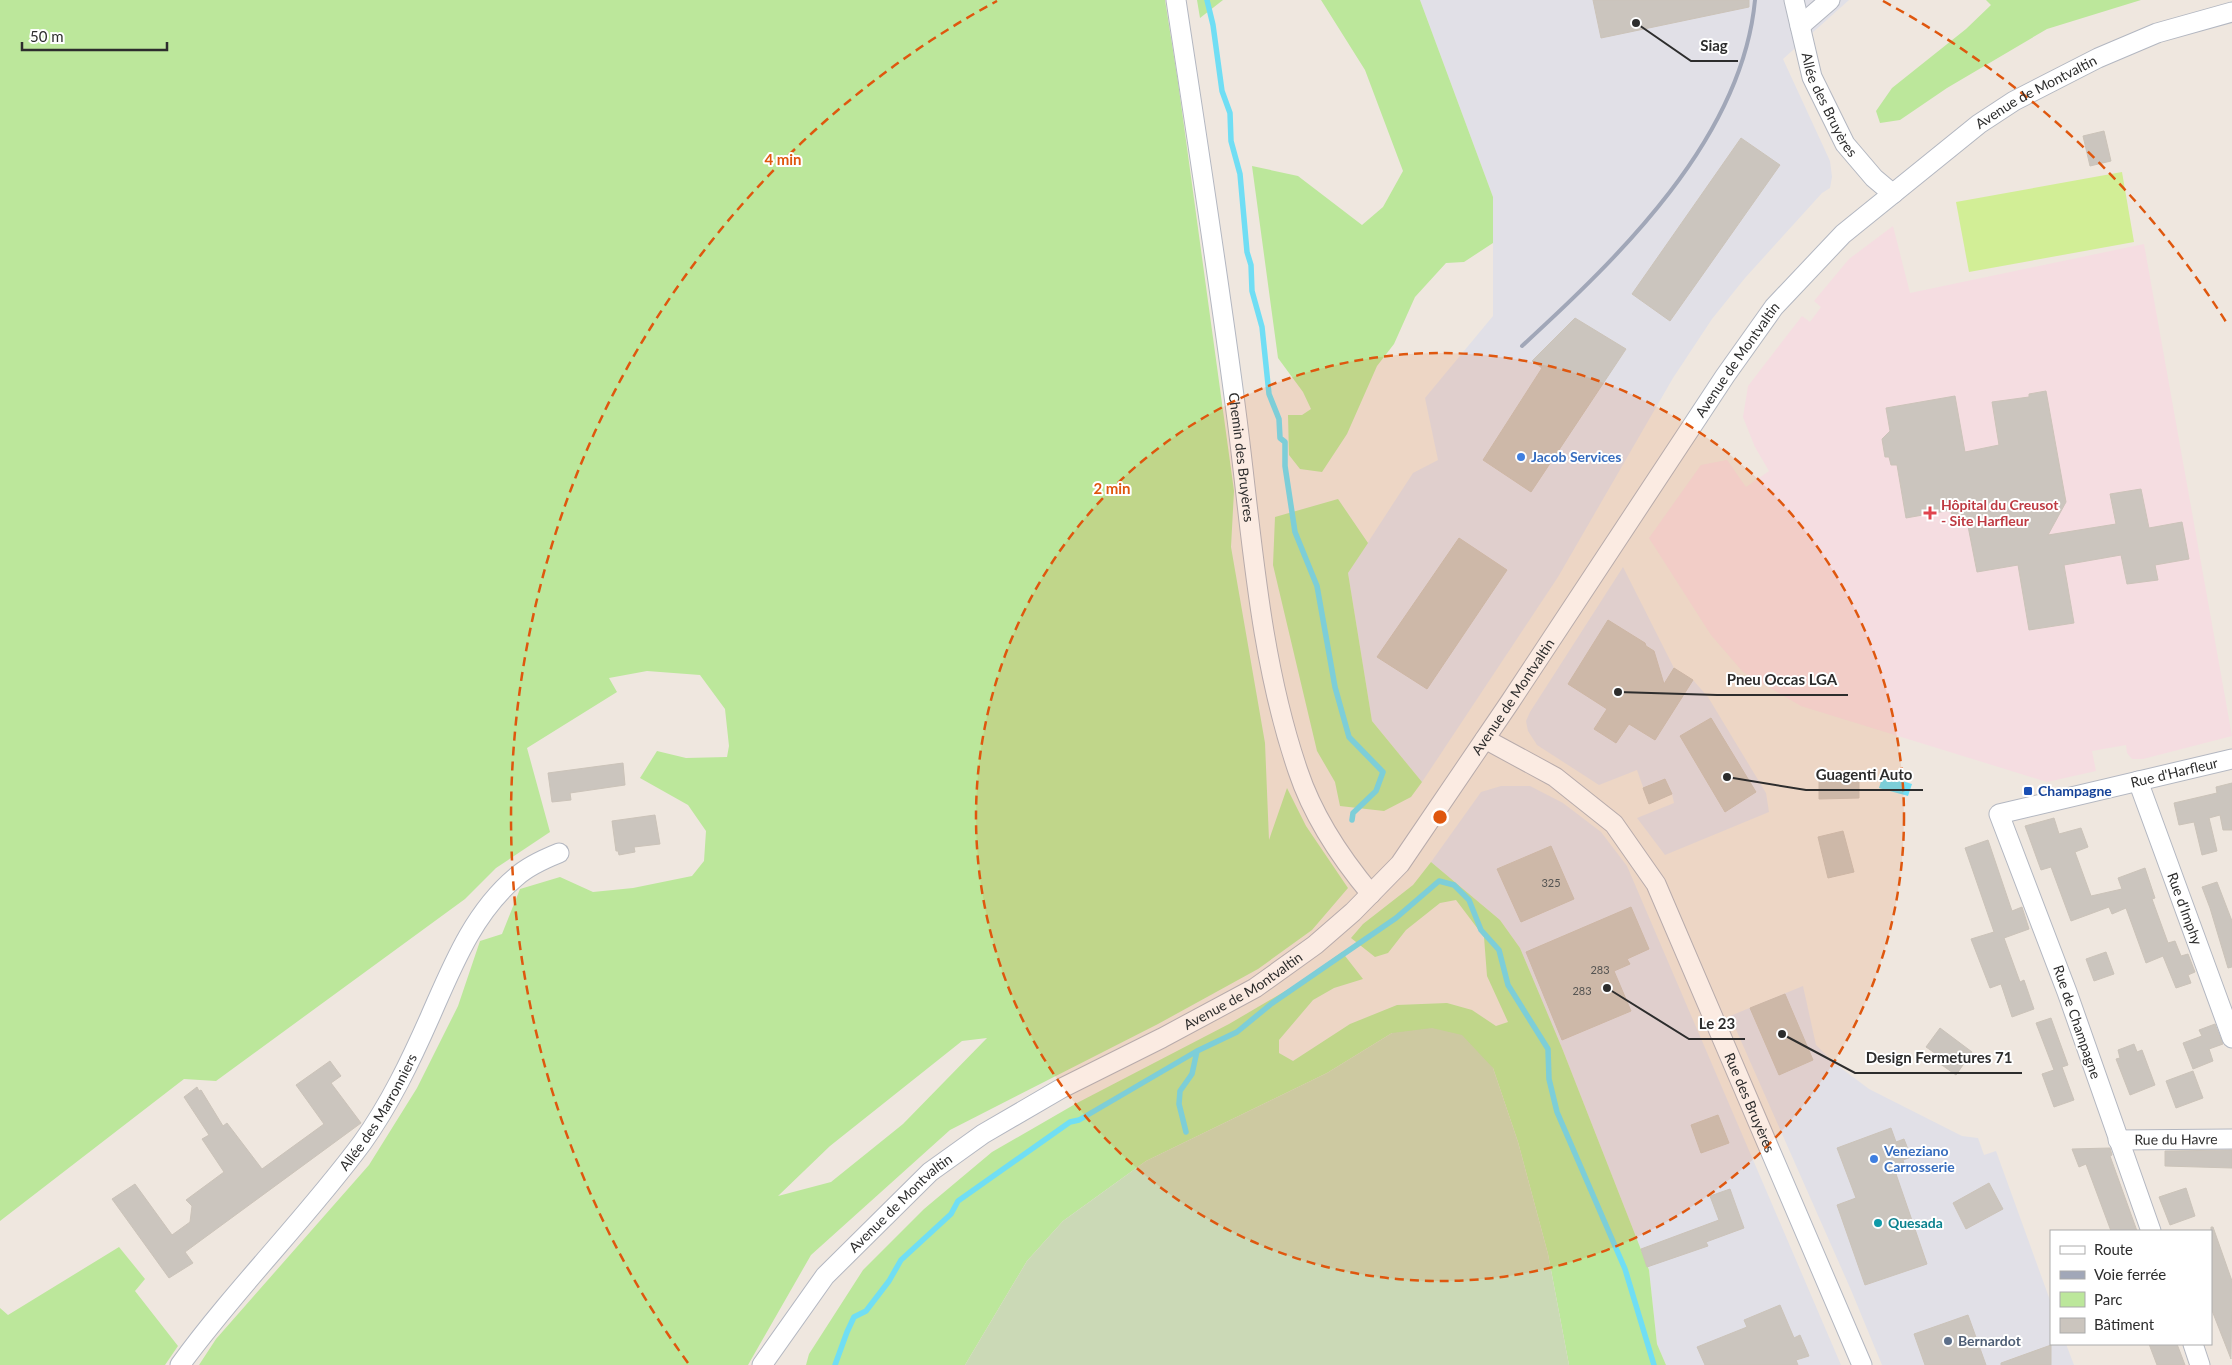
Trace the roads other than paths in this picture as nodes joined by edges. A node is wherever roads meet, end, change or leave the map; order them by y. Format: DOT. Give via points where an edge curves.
graph roads {
  1 [pos="1176,0"];
  2 [pos="1794,0"];
  3 [pos="1830,0"];
  4 [pos="2232,12"];
  5 [pos="1800,26"];
  6 [pos="1893,194"];
  7 [pos="1485,739"];
  8 [pos="2232,759"];
  9 [pos="2138,781"];
  10 [pos="1999,814"];
  11 [pos="558,853"];
  12 [pos="1371,894"];
  13 [pos="2232,1038"];
  14 [pos="2232,1139"];
  15 [pos="2118,1140"];
  16 [pos="2151,1230"];
  17 [pos="2193,1345"];
  18 [pos="180,1365"];
  19 [pos="762,1365"];
  20 [pos="1862,1365"];
  21 [pos="2200,1365"];
  1 -- 12 [label="street, Chemin des Bruyères" via="1201,155 1255,577 1272,670 1298,771 1311,803 1349,868"];
  2 -- 5 [label="street, Allée des Bruyères"];
  3 -- 5 [label="street"];
  4 -- 6 [label="street, Avenue de Montvaltin" via="2157,33 2056,78 1979,124"];
  5 -- 6 [label="street, Allée des Bruyères" via="1812,77 1845,144 1874,178"];
  6 -- 7 [label="street, Avenue de Montvaltin" via="1843,234 1774,307"];
  7 -- 12 [label="street, Avenue de Montvaltin" via="1400,864"];
  7 -- 20 [label="street, Rue des Bruyères" via="1555,777 1614,824 1656,884"];
  8 -- 9 [label="street, Rue d'Harfleur"];
  9 -- 10 [label="street, Rue d'Harfleur"];
  9 -- 13 [label="street, Rue d'Imphy"];
  10 -- 15 [label="street, Rue de Champagne" via="2067,992"];
  11 -- 18 [label="street, Allée des Marronniers" via="516,876 481,916 452,968 398,1084 362,1142"];
  12 -- 19 [label="street, Avenue de Montvaltin" via="1315,945 1255,988 1062,1088 983,1134 930,1172 825,1276"];
  14 -- 15 [label="street, Rue du Havre"];
  15 -- 16 [label="street, Rue de Champagne"];
  17 -- 21 [label="street"];
}
